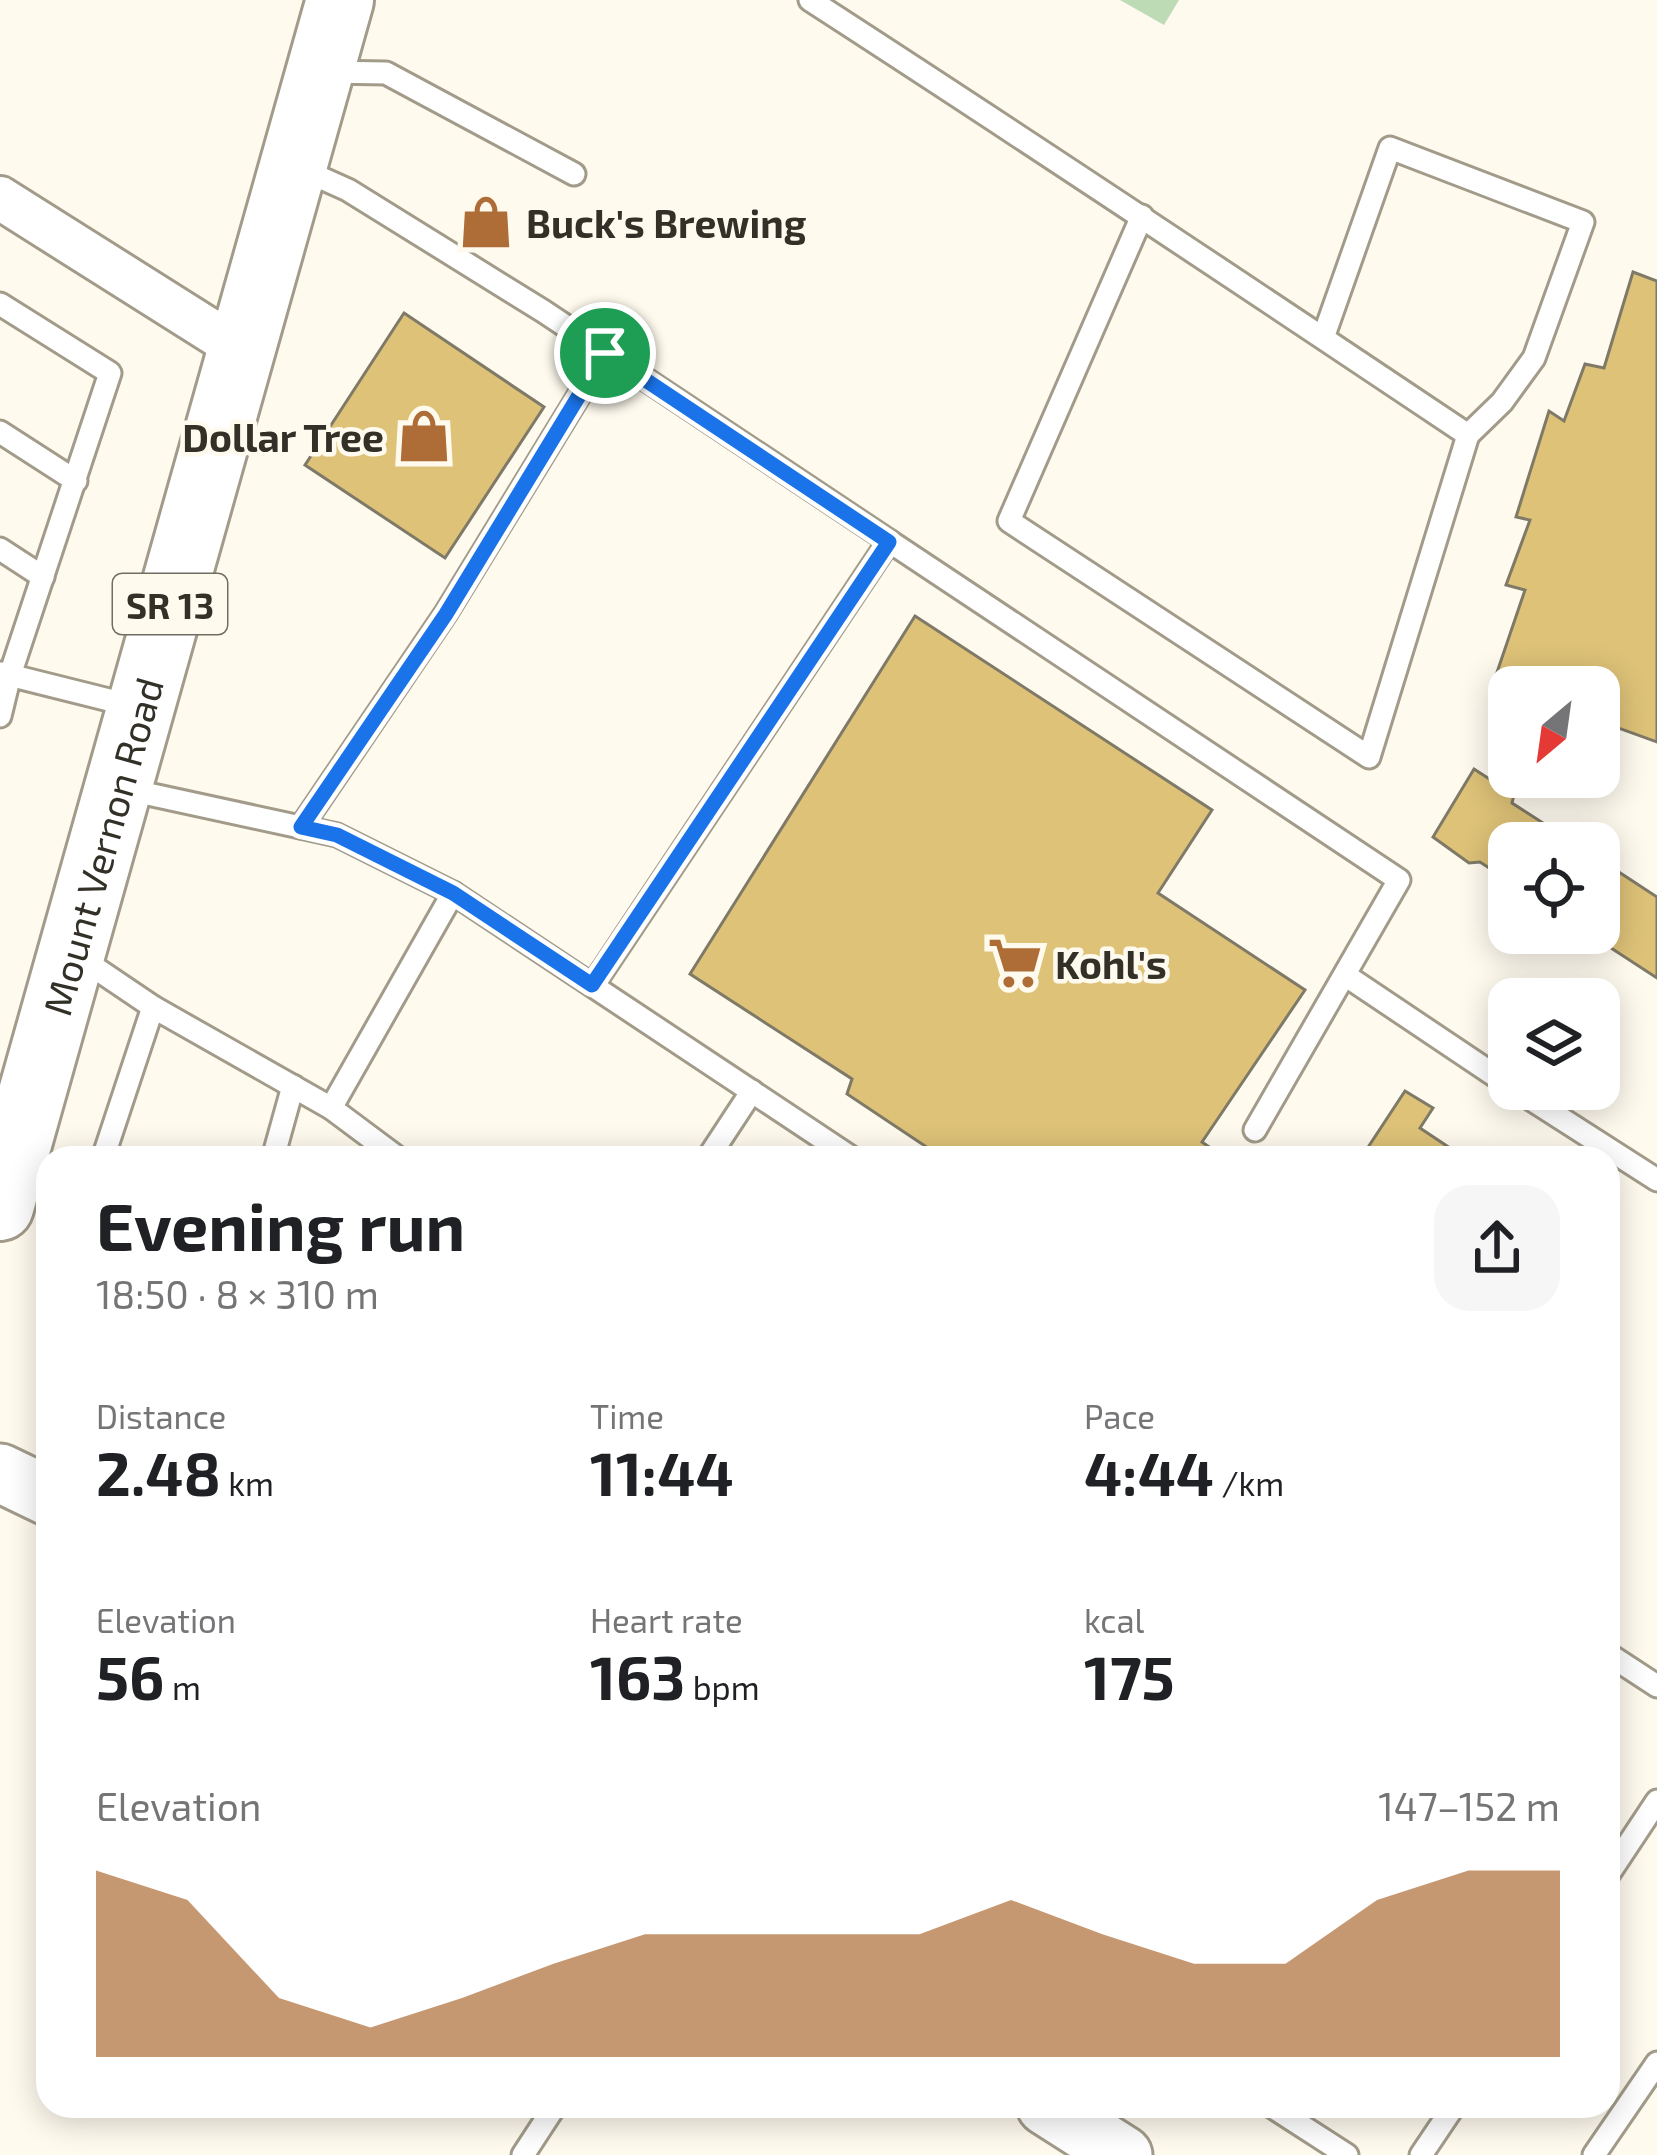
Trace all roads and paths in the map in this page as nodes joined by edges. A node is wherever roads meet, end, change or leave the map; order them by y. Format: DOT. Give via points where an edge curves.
graph roads {
  1 [pos="340,0"];
  2 [pos="810,0"];
  3 [pos="319,72"];
  4 [pos="293,165"];
  5 [pos="574,174"];
  6 [pos="0,198"];
  7 [pos="1142,216"];
  8 [pos="0,304"];
  9 [pos="1323,338"];
  10 [pos="242,350"];
  11 [pos="605,353"];
  12 [pos="0,431"];
  13 [pos="1468,435"];
  14 [pos="76,481"];
  15 [pos="889,542"];
  16 [pos="0,549"];
  17 [pos="43,577"];
  18 [pos="5,674"];
  19 [pos="141,708"];
  20 [pos="0,716"];
  21 [pos="118,788"];
  22 [pos="301,827"];
  23 [pos="453,893"];
  24 [pos="72,953"];
  25 [pos="1345,975"];
  26 [pos="592,985"];
  27 [pos="153,1007"];
  28 [pos="1488,1071"];
  29 [pos="292,1086"];
  30 [pos="752,1091"];
  31 [pos="332,1108"];
  32 [pos="1548,1110"];
  33 [pos="1256,1130"];
  34 [pos="108,1146"];
  35 [pos="276,1146"];
  36 [pos="382,1146"];
  37 [pos="716,1146"];
  38 [pos="834,1146"];
  39 [pos="1604,1146"];
  40 [pos="1620,1156"];
  41 [pos="1657,1180"];
  42 [pos="1,1201"];
  43 [pos="0,1474"];
  44 [pos="36,1490"];
  45 [pos="1620,1662"];
  46 [pos="1657,1686"];
  47 [pos="1657,1801"];
  48 [pos="1620,1857"];
  49 [pos="1657,2063"];
  50 [pos="1620,2117"];
  51 [pos="547,2118"];
  52 [pos="1065,2118"];
  53 [pos="1290,2118"];
  54 [pos="1446,2118"];
  55 [pos="1619,2118"];
  56 [pos="523,2155"];
  57 [pos="1123,2155"];
  58 [pos="1347,2155"];
  59 [pos="1421,2155"];
  60 [pos="1594,2155"];
  1 -- 3 [label="highway, Mount Vernon Road / SR 13"];
  2 -- 7 [label="lane"];
  3 -- 4 [label="highway, Mount Vernon Road / SR 13"];
  3 -- 5 [label="lane" via="386,73"];
  4 -- 10 [label="highway, Mount Vernon Road / SR 13"];
  4 -- 11 [label="lane" via="348,190"];
  6 -- 10 [label="street"];
  7 -- 9 [label="lane"];
  7 -- 13 [label="lane" via="1009,521 1369,758"];
  8 -- 14 [label="lane" via="110,373"];
  9 -- 13 [label="lane"];
  9 -- 13 [label="lane" via="1390,148 1583,222 1534,358"];
  10 -- 19 [label="highway, Mount Vernon Road / SR 13"];
  11 -- 15 [label="lane"];
  11 -- 22 [label="lane" via="446,614"];
  12 -- 14 [label="lane"];
  14 -- 17 [label="lane"];
  15 -- 25 [label="lane" via="1399,880"];
  15 -- 26 [label="lane"];
  16 -- 17 [label="lane"];
  17 -- 18 [label="lane"];
  18 -- 19 [label="lane"];
  18 -- 20 [label="lane"];
  19 -- 21 [label="highway, Mount Vernon Road / SR 13"];
  21 -- 22 [label="lane"];
  21 -- 24 [label="highway, Mount Vernon Road / SR 13"];
  22 -- 23 [label="lane" via="337,835"];
  23 -- 26 [label="lane"];
  23 -- 31 [label="lane"];
  24 -- 27 [label="lane"];
  24 -- 42 [label="highway, Mount Vernon Road / SR 13" via="26,1081"];
  25 -- 28 [label="lane"];
  25 -- 33 [label="lane"];
  26 -- 30 [label="lane"];
  27 -- 29 [label="lane"];
  27 -- 34 [label="lane"];
  29 -- 31 [label="lane"];
  29 -- 35 [label="lane"];
  30 -- 37 [label="lane"];
  30 -- 38 [label="lane"];
  31 -- 36 [label="lane"];
  32 -- 39 [label="lane"];
  40 -- 41 [label="lane"];
  43 -- 44 [label="street"];
  45 -- 46 [label="lane"];
  47 -- 48 [label="lane"];
  49 -- 50 [label="lane"];
  51 -- 56 [label="lane"];
  52 -- 57 [label="street"];
  53 -- 58 [label="lane"];
  54 -- 59 [label="lane"];
  55 -- 60 [label="lane"];
}
